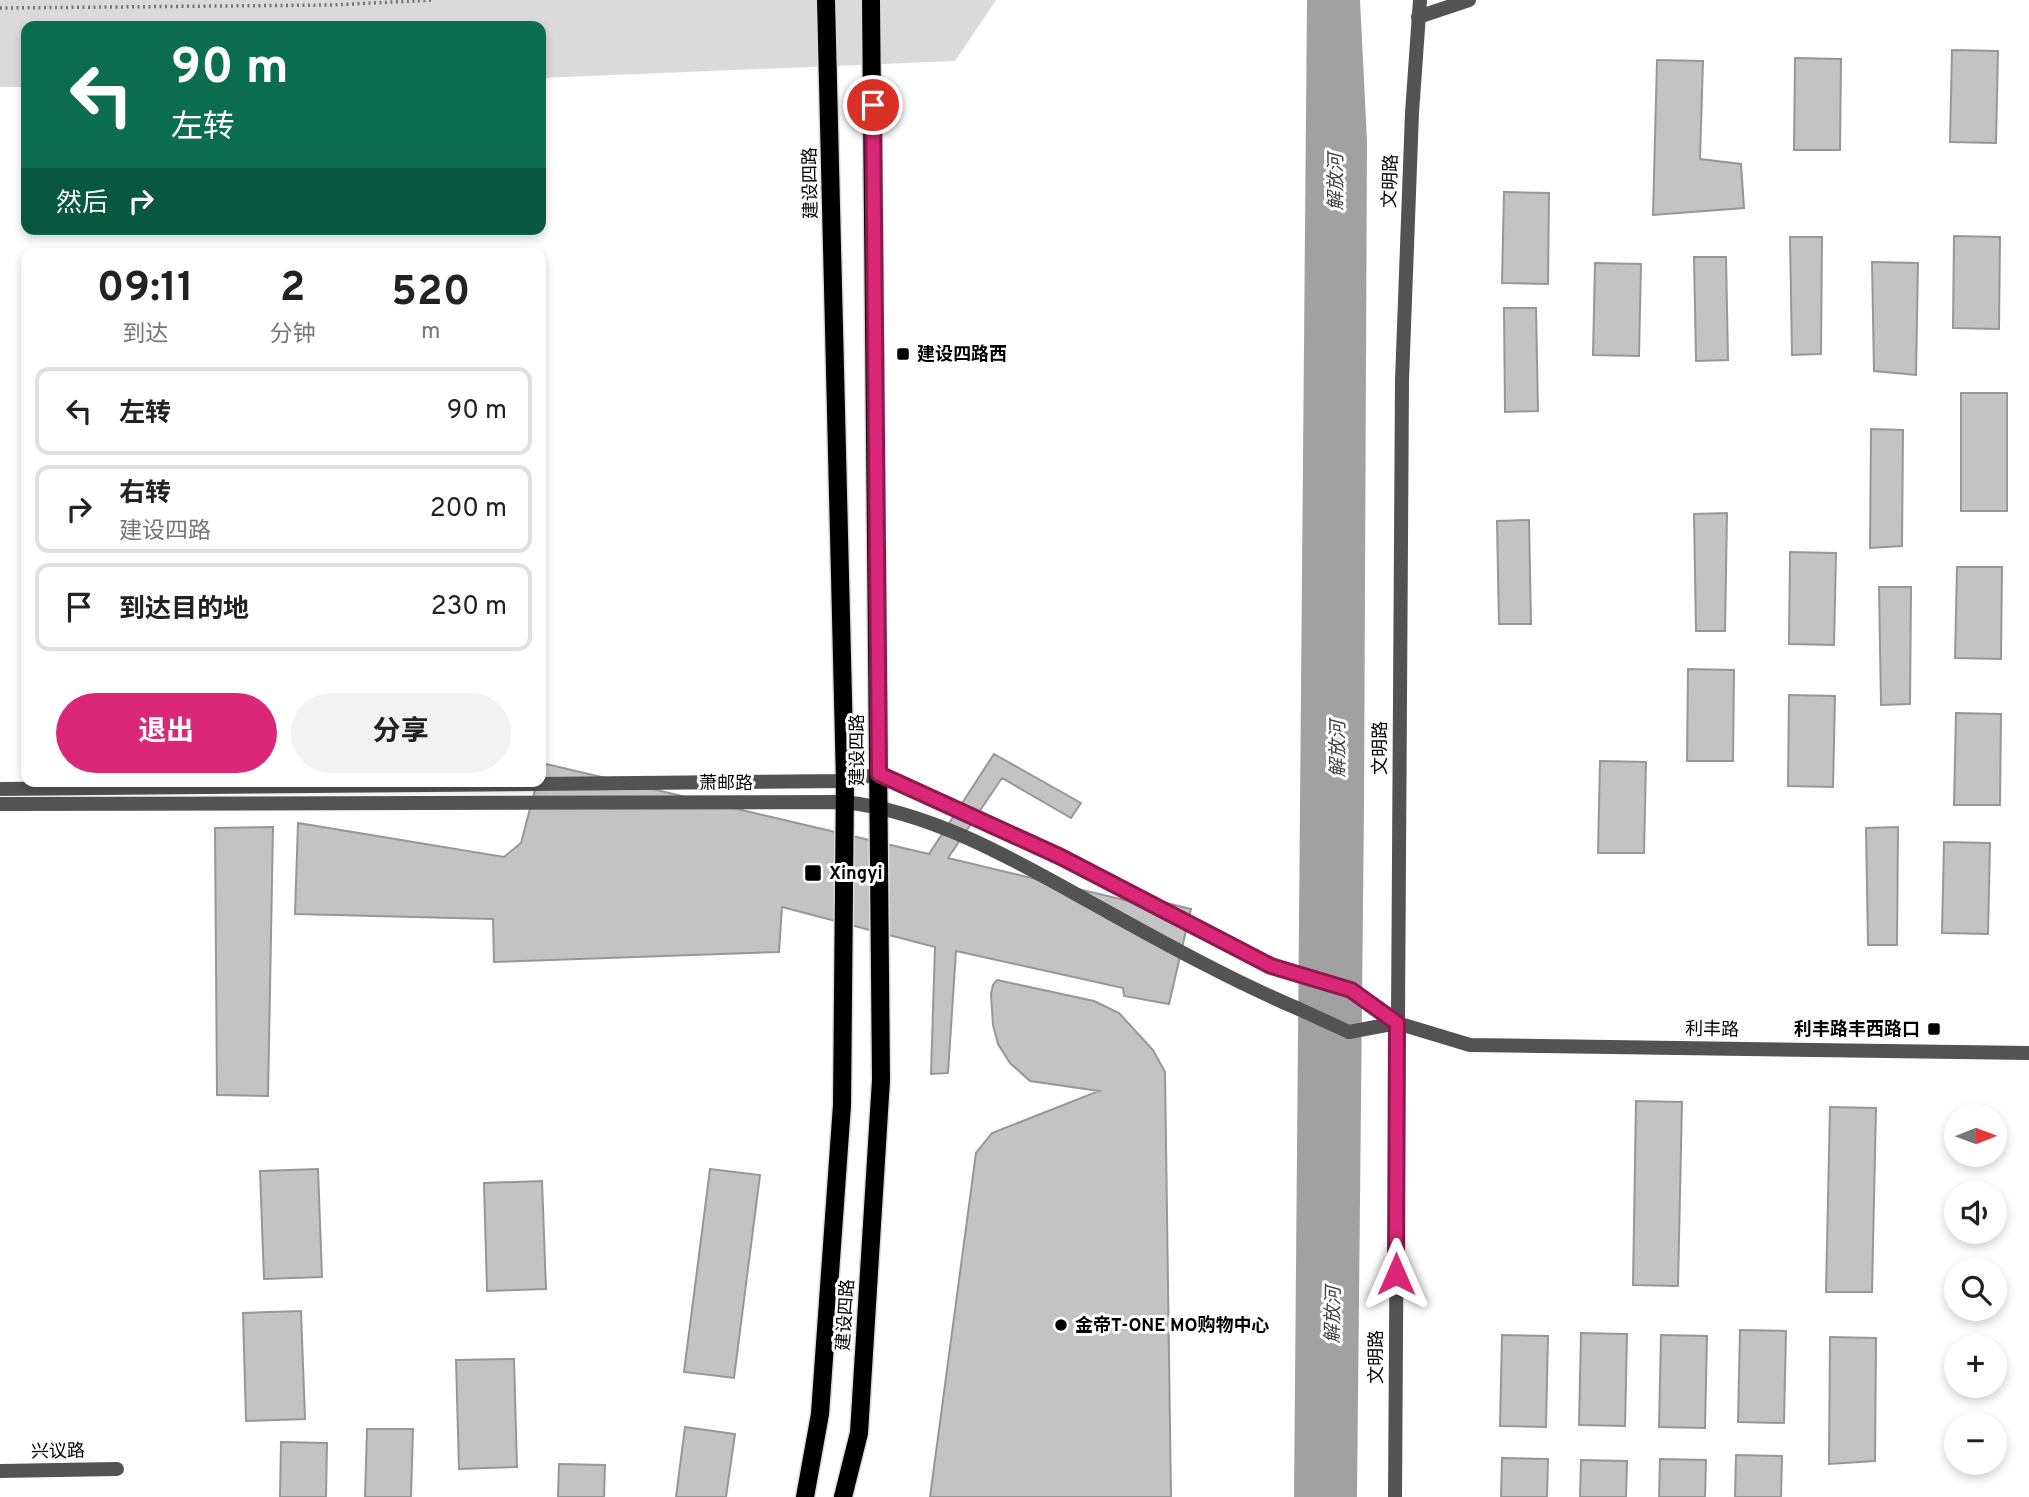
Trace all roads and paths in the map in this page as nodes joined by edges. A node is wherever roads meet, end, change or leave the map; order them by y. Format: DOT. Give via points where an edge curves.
graph roads {
  1 [pos="434,0"];
  2 [pos="827,0"];
  3 [pos="871,0"];
  4 [pos="1420,0"];
  5 [pos="1469,0"];
  6 [pos="0,8"];
  7 [pos="1418,17"];
  8 [pos="879,774"];
  9 [pos="845,781"];
  10 [pos="546,784"];
  11 [pos="211,787"];
  12 [pos="0,789"];
  13 [pos="845,802"];
  14 [pos="0,804"];
  15 [pos="879,806"];
  16 [pos="1397,1023"];
  17 [pos="2029,1053"];
  18 [pos="117,1469"];
  19 [pos="0,1471"];
  20 [pos="805,1497"];
  21 [pos="843,1497"];
  22 [pos="1395,1497"];
  1 -- 6 [label="path"];
  2 -- 9 [label="main road, 建设四路"];
  3 -- 8 [label="main road, 建设四路"];
  4 -- 7 [label="street, 文明路"];
  5 -- 7 [label="street"];
  7 -- 16 [label="street, 文明路" via="1402,380"];
  8 -- 9 [label="street"];
  8 -- 15 [label="main road, 建设四路"];
  8 -- 16 [label="street" via="1061,857 1271,966 1351,990"];
  9 -- 10 [label="street"];
  9 -- 13 [label="main road, 建设四路"];
  11 -- 12 [label="street"];
  13 -- 14 [label="street, 萧邮路"];
  13 -- 15 [label="street, 萧邮路"];
  13 -- 20 [label="main road, 建设四路" via="842,1105 820,1414"];
  15 -- 16 [label="street, 萧邮路, bridge" via="997,850 1231,980 1349,1032"];
  15 -- 21 [label="main road, 建设四路" via="881,1080 859,1433"];
  16 -- 17 [label="street, 利丰路" via="1470,1045"];
  16 -- 22 [label="street, 文明路"];
  18 -- 19 [label="street, 兴议路"];
}
